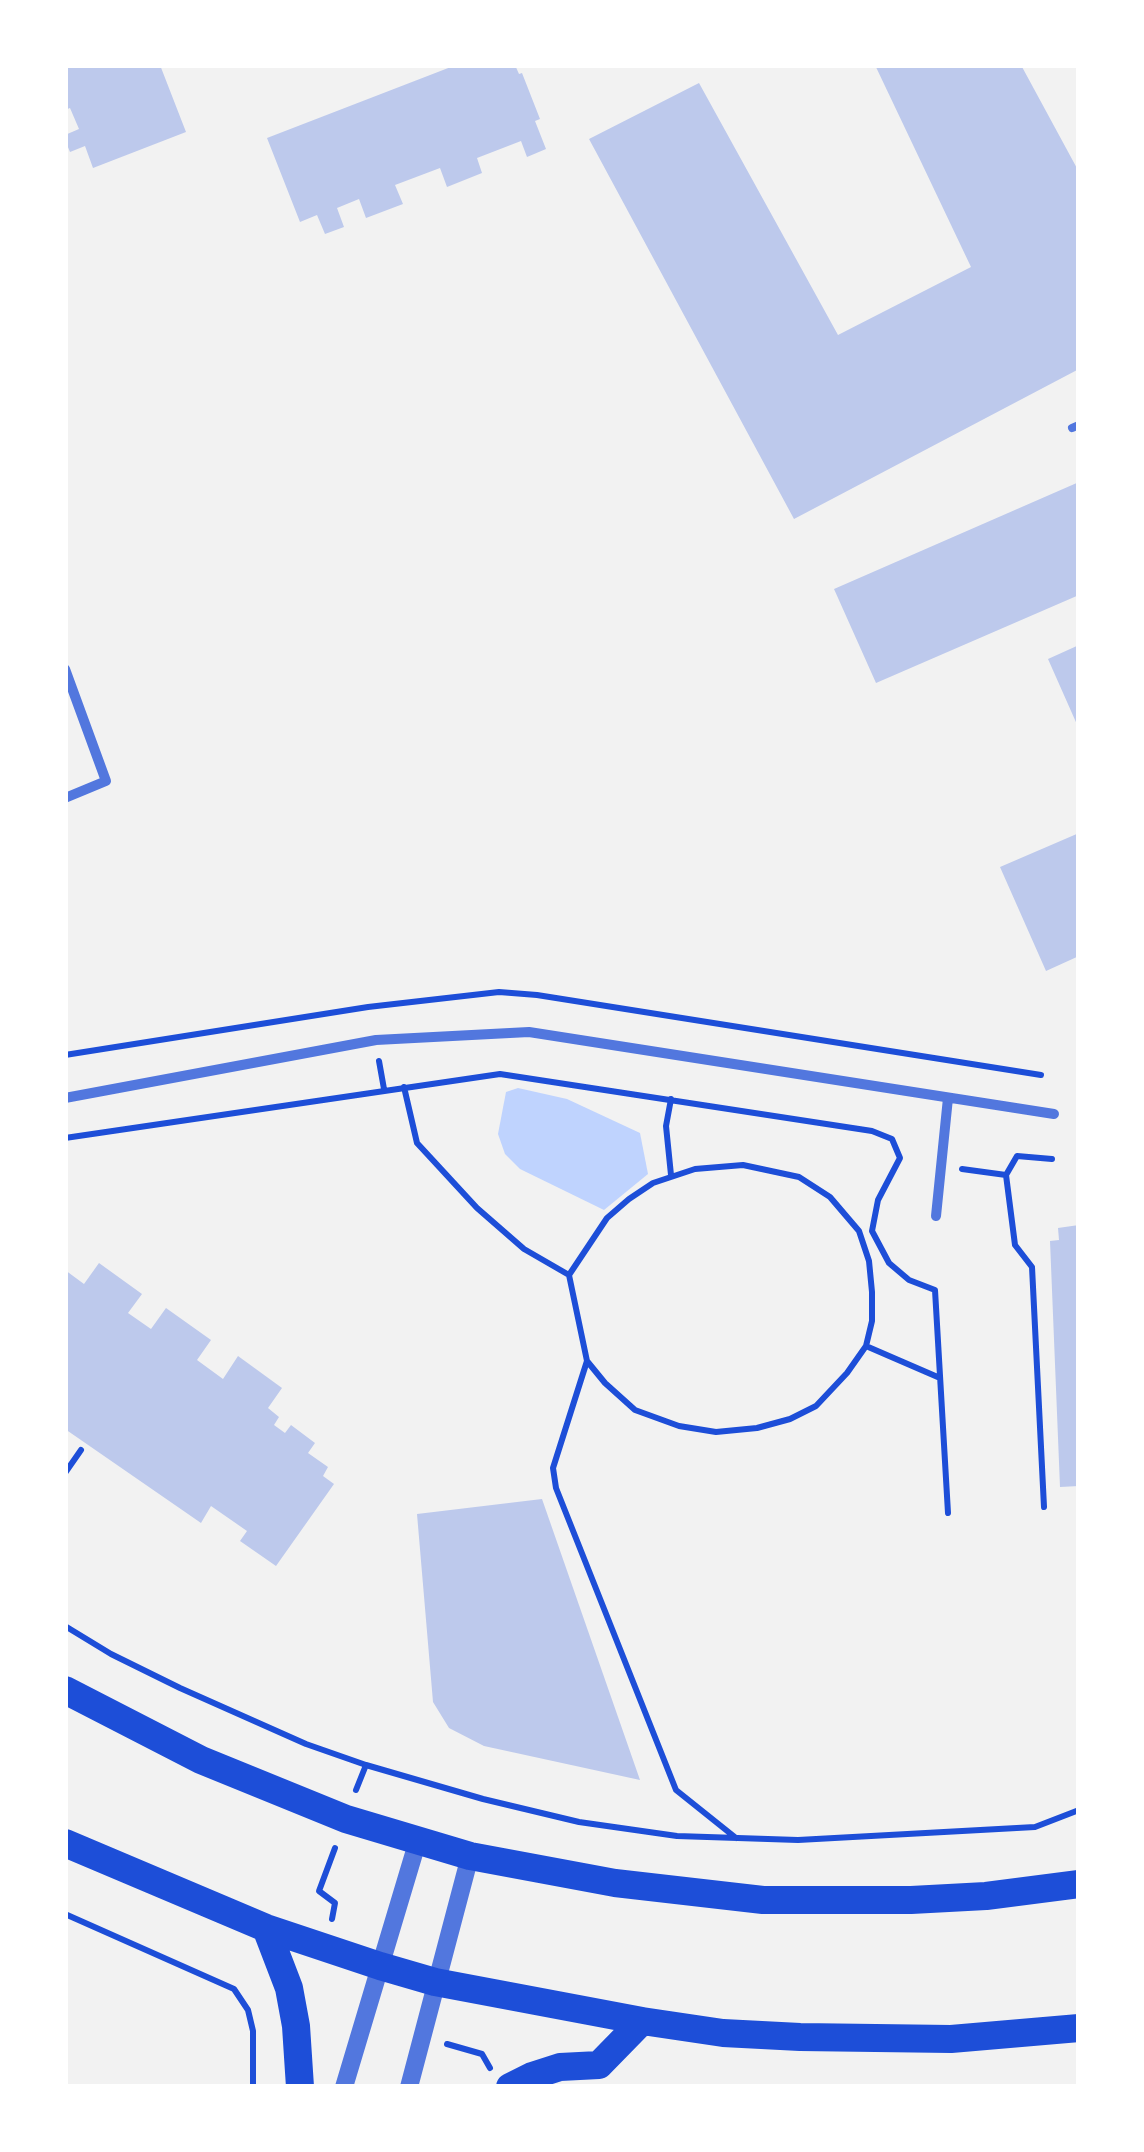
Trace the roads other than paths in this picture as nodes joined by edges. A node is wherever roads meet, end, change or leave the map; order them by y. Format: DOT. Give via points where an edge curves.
graph roads {
  1 [pos="65,669"];
  2 [pos="65,798"];
  3 [pos="65,1098"];
  4 [pos="948,1098"];
  5 [pos="1054,1114"];
  6 [pos="936,1216"];
  7 [pos="65,1690"];
  8 [pos="418,1840"];
  9 [pos="65,1843"];
  10 [pos="470,1856"];
  11 [pos="1079,1884"];
  12 [pos="266,1928"];
  13 [pos="380,1966"];
  14 [pos="435,1982"];
  15 [pos="642,2022"];
  16 [pos="1079,2028"];
  17 [pos="300,2087"];
  18 [pos="344,2087"];
  19 [pos="408,2087"];
  20 [pos="510,2087"];
  1 -- 2 [label="street" via="106,781"];
  3 -- 4 [label="street" via="376,1040 529,1032"];
  4 -- 5 [label="street"];
  4 -- 6 [label="street"];
  7 -- 8 [label="highway" via="200,1760 346,1819"];
  8 -- 10 [label="highway"];
  8 -- 13 [label="street"];
  9 -- 12 [label="highway"];
  10 -- 11 [label="highway" via="615,1883 763,1900 911,1900"];
  10 -- 14 [label="street"];
  12 -- 13 [label="highway"];
  12 -- 17 [label="highway" via="289,1988"];
  13 -- 14 [label="highway"];
  13 -- 18 [label="street"];
  14 -- 15 [label="highway"];
  14 -- 19 [label="street"];
  15 -- 16 [label="highway" via="800,2038 951,2039"];
  15 -- 20 [label="highway" via="598,2065 560,2068"];
}
